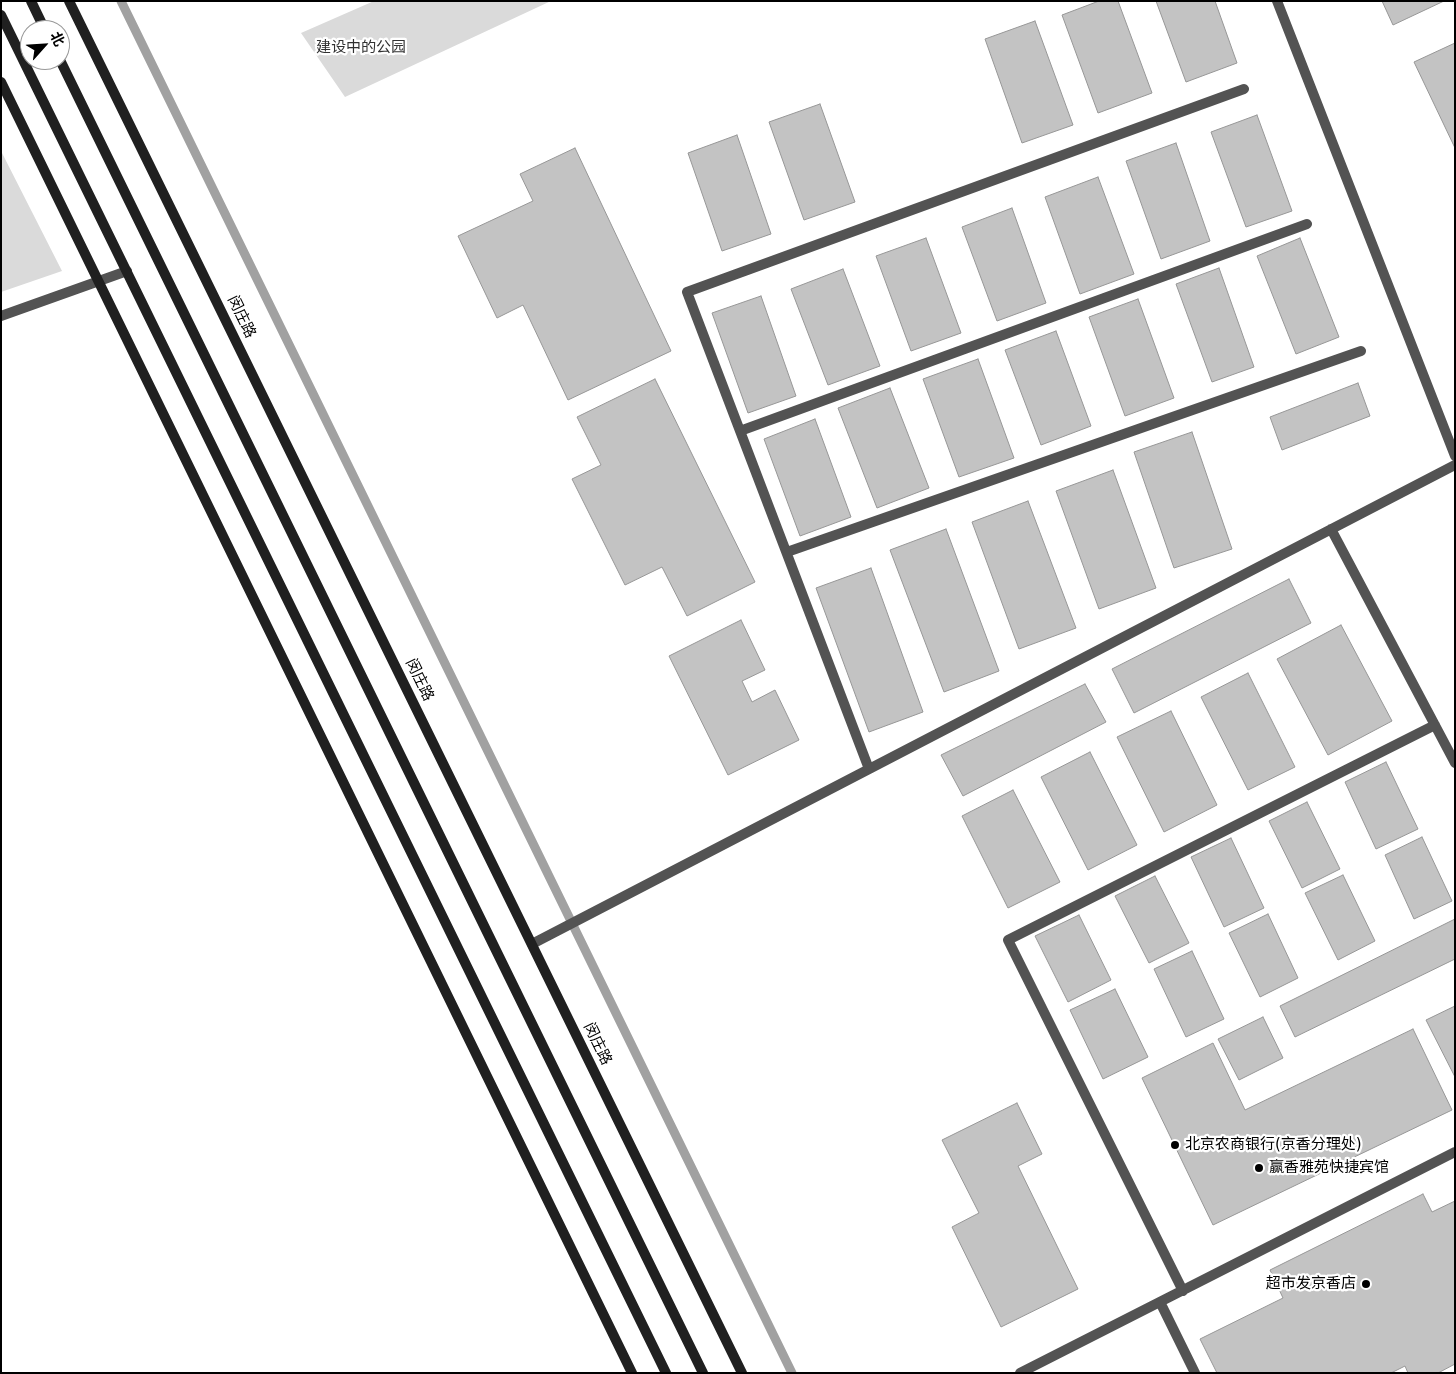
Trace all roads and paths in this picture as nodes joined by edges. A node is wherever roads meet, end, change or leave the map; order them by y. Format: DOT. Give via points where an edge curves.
graph roads {
  1 [pos="31,1"];
  2 [pos="69,1"];
  3 [pos="1277,1"];
  4 [pos="1,15"];
  5 [pos="40,20"];
  6 [pos="65,70"];
  7 [pos="1,82"];
  8 [pos="1244,89"];
  9 [pos="1306,224"];
  10 [pos="127,271"];
  11 [pos="99,280"];
  12 [pos="1,316"];
  13 [pos="1361,351"];
  14 [pos="740,431"];
  15 [pos="1455,456"];
  16 [pos="1455,464"];
  17 [pos="1331,529"];
  18 [pos="786,552"];
  19 [pos="1435,725"];
  20 [pos="1455,763"];
  21 [pos="870,768"];
  22 [pos="532,944"];
  23 [pos="1455,1152"];
  24 [pos="1183,1291"];
  25 [pos="1160,1302"];
  26 [pos="632,1373"];
  27 [pos="666,1373"];
  28 [pos="703,1373"];
  29 [pos="742,1373"];
  30 [pos="1020,1373"];
  31 [pos="1195,1373"];
  1 -- 5 [label="main road"];
  2 -- 22 [label="main road, 闵庄路"];
  3 -- 15 [label="street"];
  4 -- 10 [label="main road"];
  6 -- 28 [label="main road"];
  7 -- 11 [label="main road"];
  8 -- 14 [label="street" via="687,292"];
  9 -- 14 [label="street"];
  10 -- 11 [label="street"];
  10 -- 27 [label="main road"];
  11 -- 12 [label="street"];
  11 -- 26 [label="main road"];
  13 -- 18 [label="street"];
  14 -- 18 [label="street"];
  16 -- 17 [label="street"];
  17 -- 19 [label="street"];
  17 -- 21 [label="street"];
  18 -- 21 [label="street"];
  19 -- 20 [label="street"];
  19 -- 24 [label="street" via="1008,940"];
  21 -- 22 [label="street"];
  22 -- 29 [label="main road, 闵庄路"];
  23 -- 24 [label="street"];
  24 -- 25 [label="street"];
  25 -- 30 [label="street"];
  25 -- 31 [label="street"];
}
